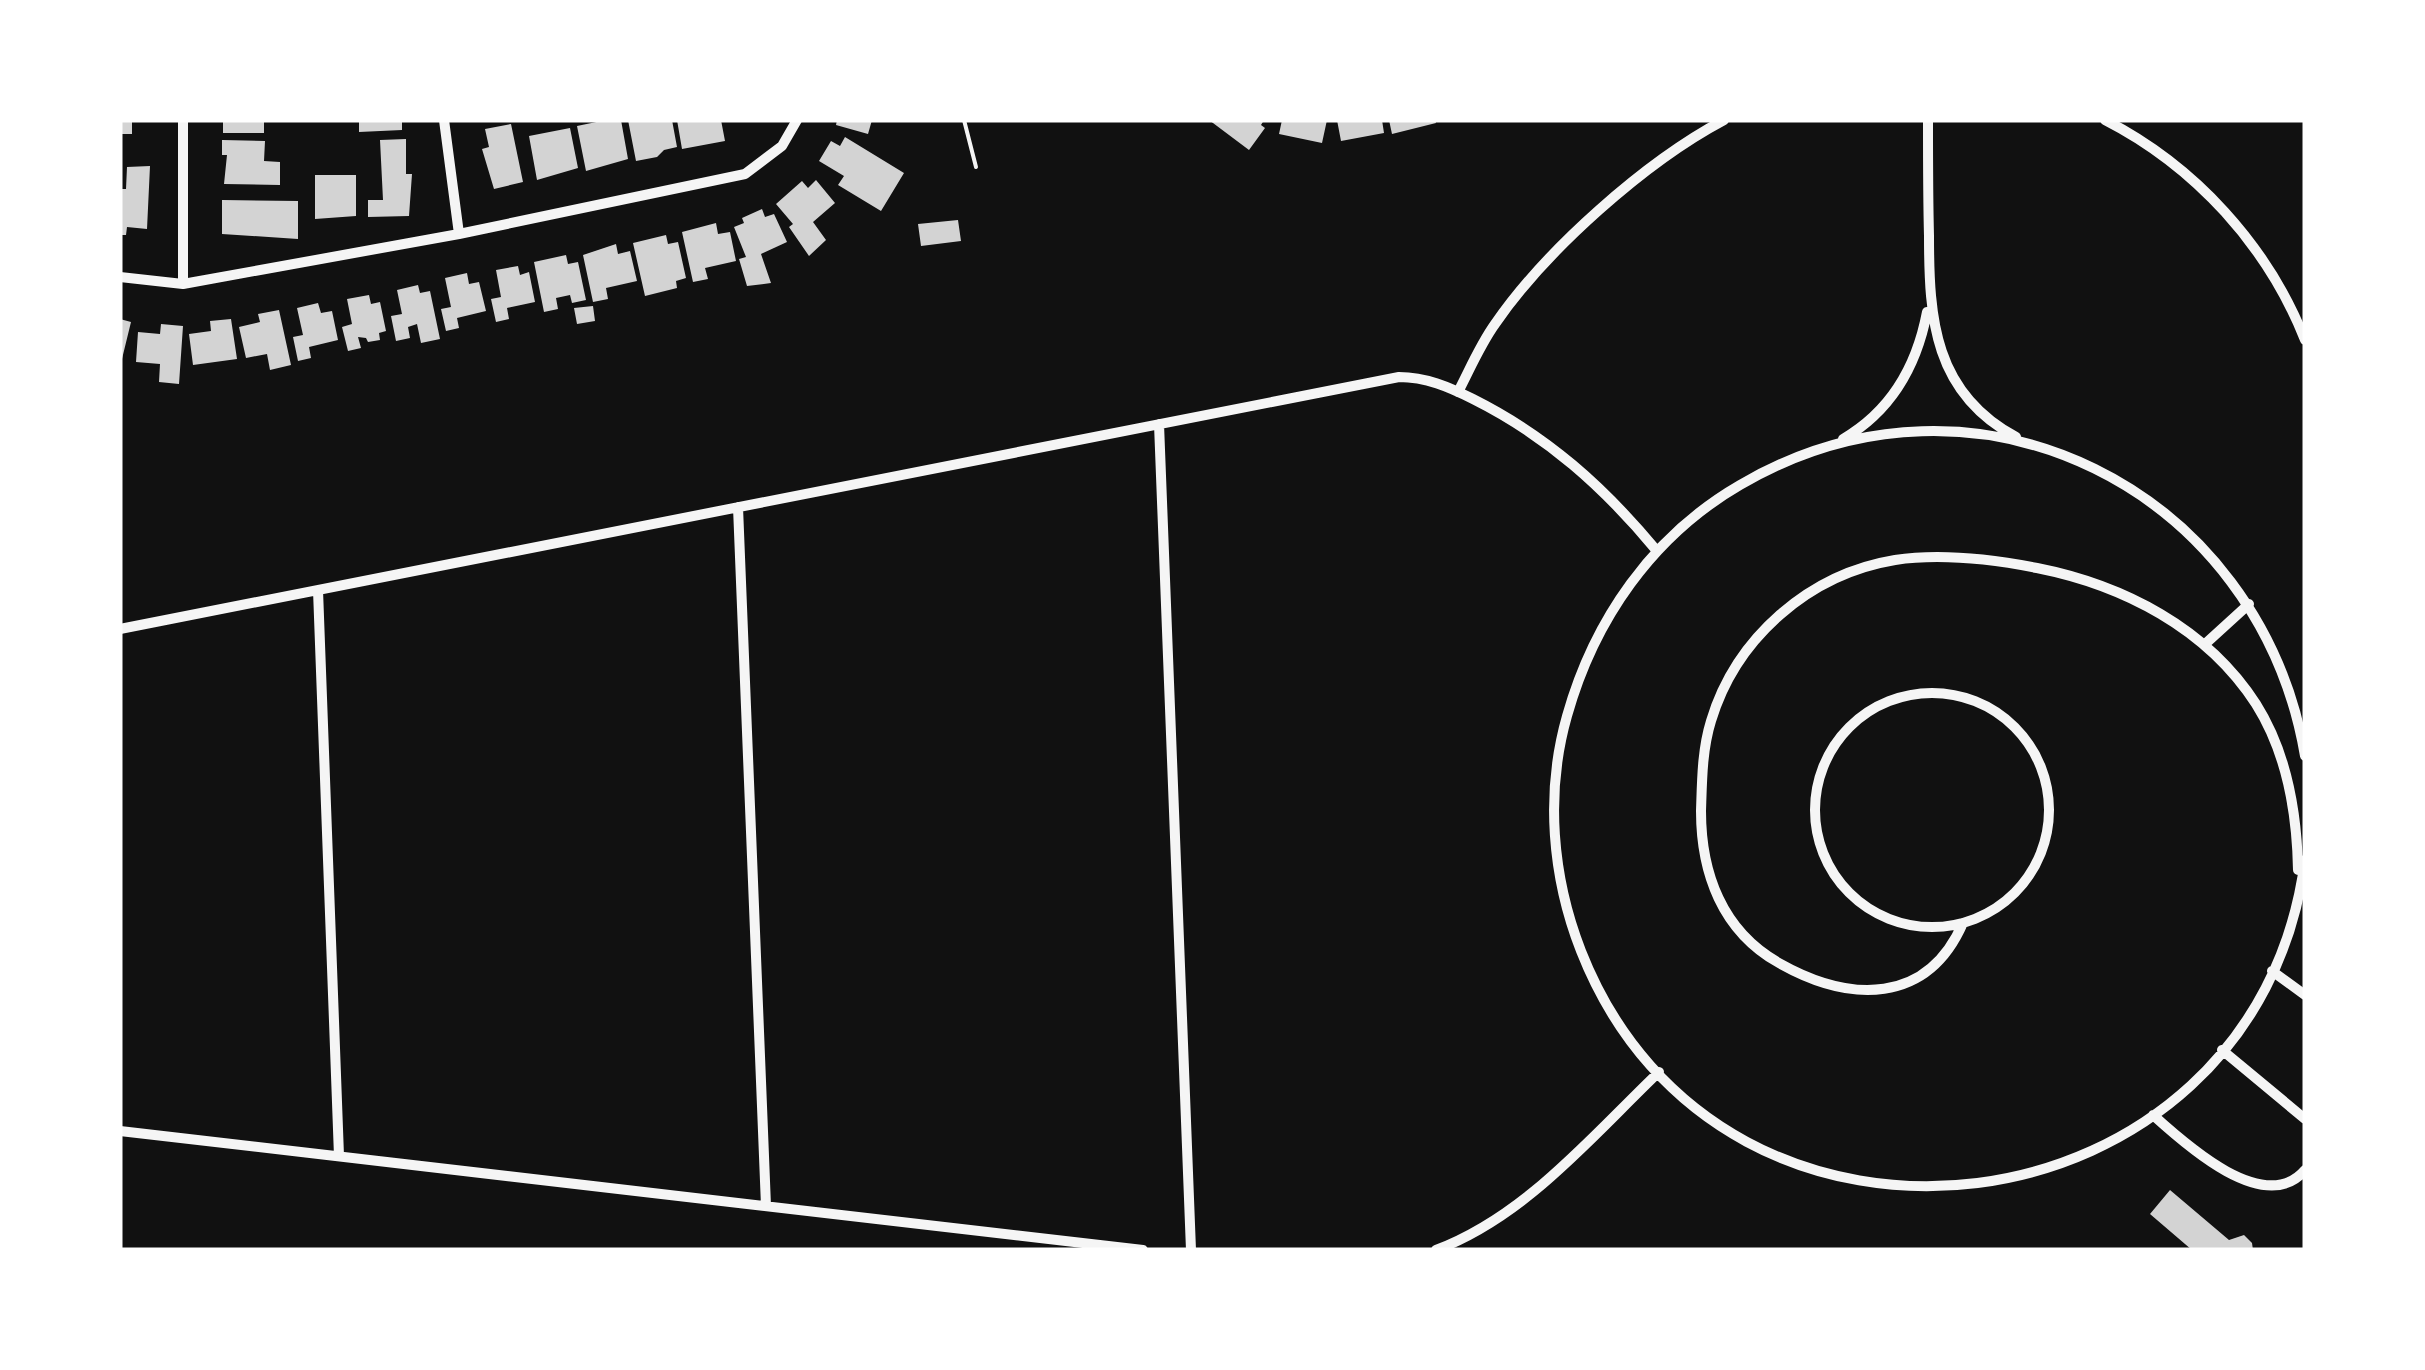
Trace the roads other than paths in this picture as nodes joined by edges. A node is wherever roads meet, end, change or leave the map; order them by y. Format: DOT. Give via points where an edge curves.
graph roads {
  1 [pos="184,120"];
  2 [pos="444,120"];
  3 [pos="796,120"];
  4 [pos="1724,120"];
  5 [pos="2105,120"];
  6 [pos="1928,126"];
  7 [pos="459,234"];
  8 [pos="120,277"];
  9 [pos="183,284"];
  10 [pos="1929,302"];
  11 [pos="2305,340"];
  12 [pos="1458,392"];
  13 [pos="1158,424"];
  14 [pos="2040,447"];
  15 [pos="1819,449"];
  16 [pos="738,507"];
  17 [pos="1657,551"];
  18 [pos="318,590"];
  19 [pos="2249,604"];
  20 [pos="120,630"];
  21 [pos="2204,645"];
  22 [pos="2305,756"];
  23 [pos="2305,860"];
  24 [pos="2298,899"];
  25 [pos="1963,923"];
  26 [pos="2272,971"];
  27 [pos="2305,996"];
  28 [pos="2222,1050"];
  29 [pos="1659,1072"];
  30 [pos="2154,1115"];
  31 [pos="2305,1119"];
  32 [pos="120,1130"];
  33 [pos="339,1156"];
  34 [pos="2305,1170"];
  35 [pos="766,1206"];
  36 [pos="1143,1250"];
  37 [pos="1191,1250"];
  38 [pos="1436,1250"];
  1 -- 9 [label="street"];
  2 -- 7 [label="street"];
  3 -- 7 [label="street" via="782,146 745,174"];
  4 -- 12 [label="street" via="1651,168 1555,254 1496,322"];
  5 -- 11 [label="street" via="2163,156 2231,219 2274,277"];
  6 -- 10 [label="street"];
  7 -- 9 [label="street"];
  8 -- 9 [label="street"];
  10 -- 14 [label="street" via="1944,356 1968,400 2005,431"];
  10 -- 15 [label="street" via="1914,357 1889,402 1856,431"];
  12 -- 13 [label="street" via="1399,377"];
  12 -- 17 [label="street" via="1562,454"];
  13 -- 16 [label="street"];
  13 -- 37 [label="street"];
  14 -- 15 [label="street" via="1923,432"];
  14 -- 19 [label="street" via="2112,476 2156,505 2215,559"];
  15 -- 17 [label="street" via="1724,495"];
  16 -- 18 [label="street"];
  16 -- 35 [label="street"];
  17 -- 29 [label="street" via="1619,598 1587,657 1560,740 1554,813 1560,884 1587,966 1618,1022"];
  18 -- 20 [label="street"];
  18 -- 33 [label="street"];
  19 -- 21 [label="street"];
  19 -- 22 [label="street" via="2288,684"];
  21 -- 24 [label="street" via="2246,690 2280,754 2296,825"];
  21 -- 25 [label="street" via="2157,612 2092,583 2022,565 1935,557 1892,561 1832,580 1782,612 1755,640 1716,707 1702,776 1705,864 1735,926 1759,950 1804,976 1879,990 1908,984 1933,968"];
  23 -- 24 [label="street"];
  24 -- 26 [label="street"];
  25 -- 25 [label="street" via="1918,926 1875,912 1841,883 1820,842 1816,798 1830,754 1859,719 1899,698 1946,694 1989,707 2024,737 2045,778 2048,823 2034,867 2004,902"];
  26 -- 27 [label="street"];
  26 -- 28 [label="street"];
  28 -- 30 [label="street"];
  28 -- 31 [label="street"];
  29 -- 30 [label="street" via="1711,1118 1765,1150 1822,1172 1910,1188 1976,1185 2046,1170"];
  29 -- 38 [label="street" via="1518,1204"];
  30 -- 34 [label="street" via="2204,1158 2244,1178 2280,1187"];
  32 -- 33 [label="street"];
  33 -- 35 [label="street"];
  35 -- 36 [label="street"];
}
